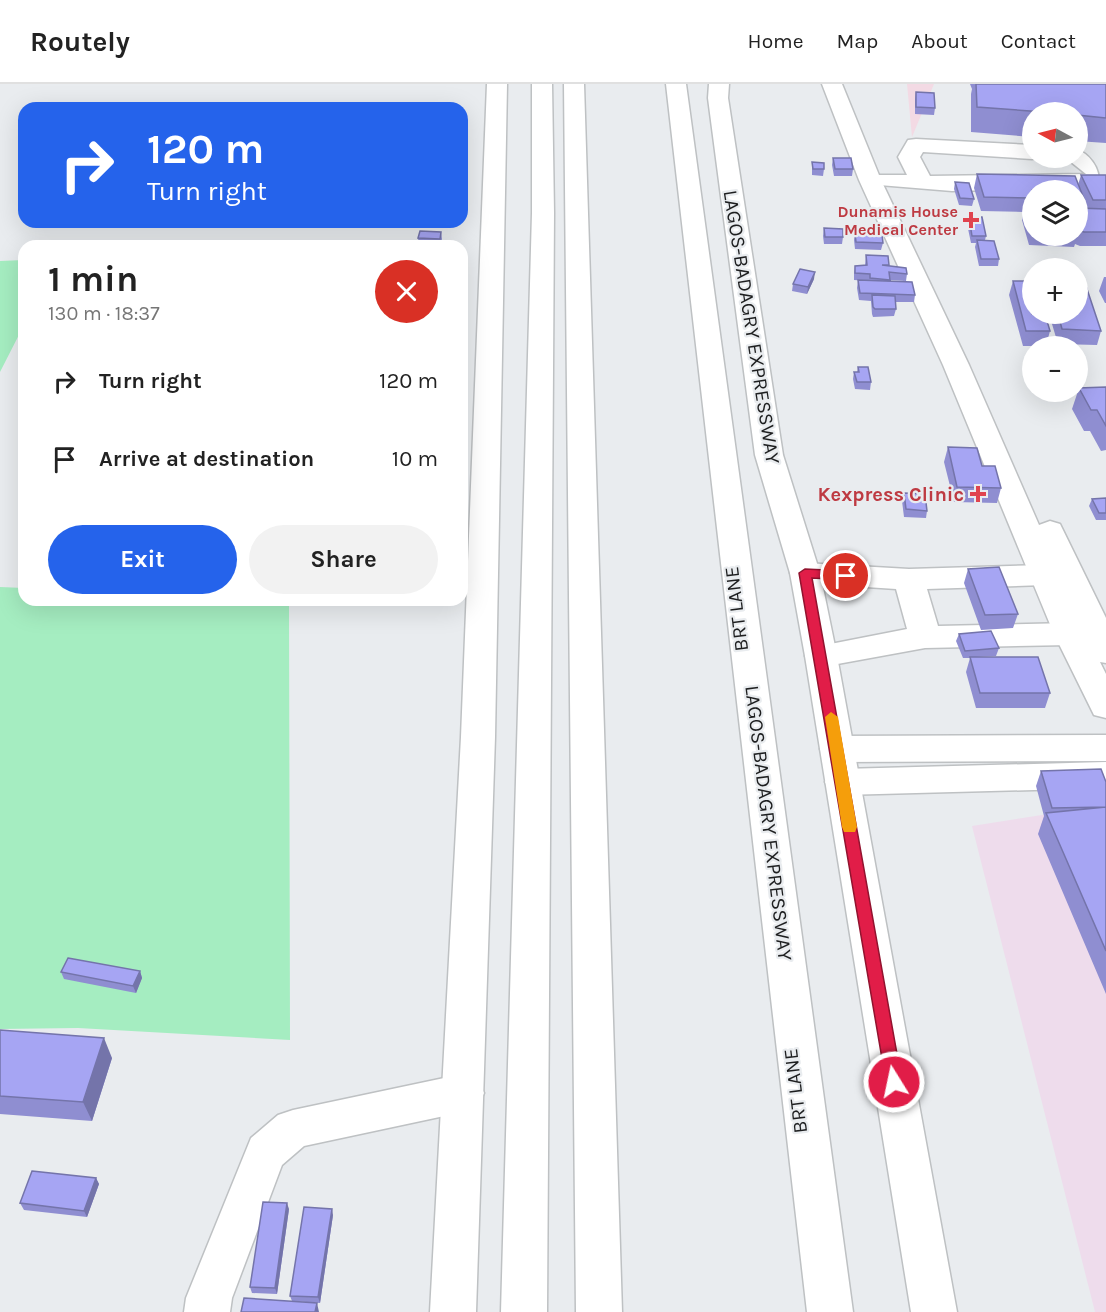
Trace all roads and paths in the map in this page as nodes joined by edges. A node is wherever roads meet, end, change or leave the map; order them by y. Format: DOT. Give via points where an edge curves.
graph roads {
  1 [pos="497,84"];
  2 [pos="532,84"];
  3 [pos="542,84"];
  4 [pos="574,84"];
  5 [pos="671,84"];
  6 [pos="676,84"];
  7 [pos="688,84"];
  8 [pos="718,84"];
  9 [pos="832,84"];
  10 [pos="848,84"];
  11 [pos="1022,151"];
  12 [pos="1088,165"];
  13 [pos="887,180"];
  14 [pos="922,182"];
  15 [pos="689,186"];
  16 [pos="543,213"];
  17 [pos="805,573"];
  18 [pos="1045,575"];
  19 [pos="909,579"];
  20 [pos="1070,634"];
  21 [pos="925,637"];
  22 [pos="1106,652"];
  23 [pos="821,656"];
  24 [pos="1106,706"];
  25 [pos="1106,747"];
  26 [pos="839,766"];
  27 [pos="1106,776"];
  28 [pos="463,1093"];
  29 [pos="207,1312"];
  30 [pos="453,1312"];
  31 [pos="524,1312"];
  32 [pos="598,1312"];
  33 [pos="821,1312"];
  34 [pos="830,1312"];
  35 [pos="934,1312"];
  1 -- 28 [label="main road" via="479,714"];
  2 -- 16 [label="main road"];
  3 -- 16 [label="main road"];
  4 -- 32 [label="main road"];
  5 -- 33 [label="main road, BRT LANE"];
  6 -- 15 [label="main road, LAGOS-BADAGRY EXPRESSWAY"];
  7 -- 15 [label="main road"];
  8 -- 17 [label="main road, LAGOS-BADAGRY EXPRESSWAY" via="769,455"];
  9 -- 18 [label="main road" via="870,180 956,365"];
  10 -- 13 [label="main road"];
  11 -- 14 [label="main road" via="916,145 909,157"];
  12 -- 14 [label="main road" via="1098,176 1094,181"];
  13 -- 14 [label="main road"];
  13 -- 22 [label="main road"];
  15 -- 34 [label="main road, LAGOS-BADAGRY EXPRESSWAY"];
  16 -- 31 [label="main road"];
  17 -- 19 [label="main road"];
  17 -- 23 [label="main road, LAGOS-BADAGRY EXPRESSWAY"];
  18 -- 19 [label="main road"];
  18 -- 20 [label="main road"];
  19 -- 21 [label="main road"];
  20 -- 21 [label="main road"];
  20 -- 24 [label="main road"];
  21 -- 23 [label="main road"];
  23 -- 26 [label="main road, LAGOS-BADAGRY EXPRESSWAY"];
  25 -- 26 [label="main road"];
  26 -- 27 [label="main road"];
  26 -- 35 [label="main road, LAGOS-BADAGRY EXPRESSWAY"];
  28 -- 29 [label="main road" via="293,1129 266,1152"];
  28 -- 30 [label="main road"];
}
